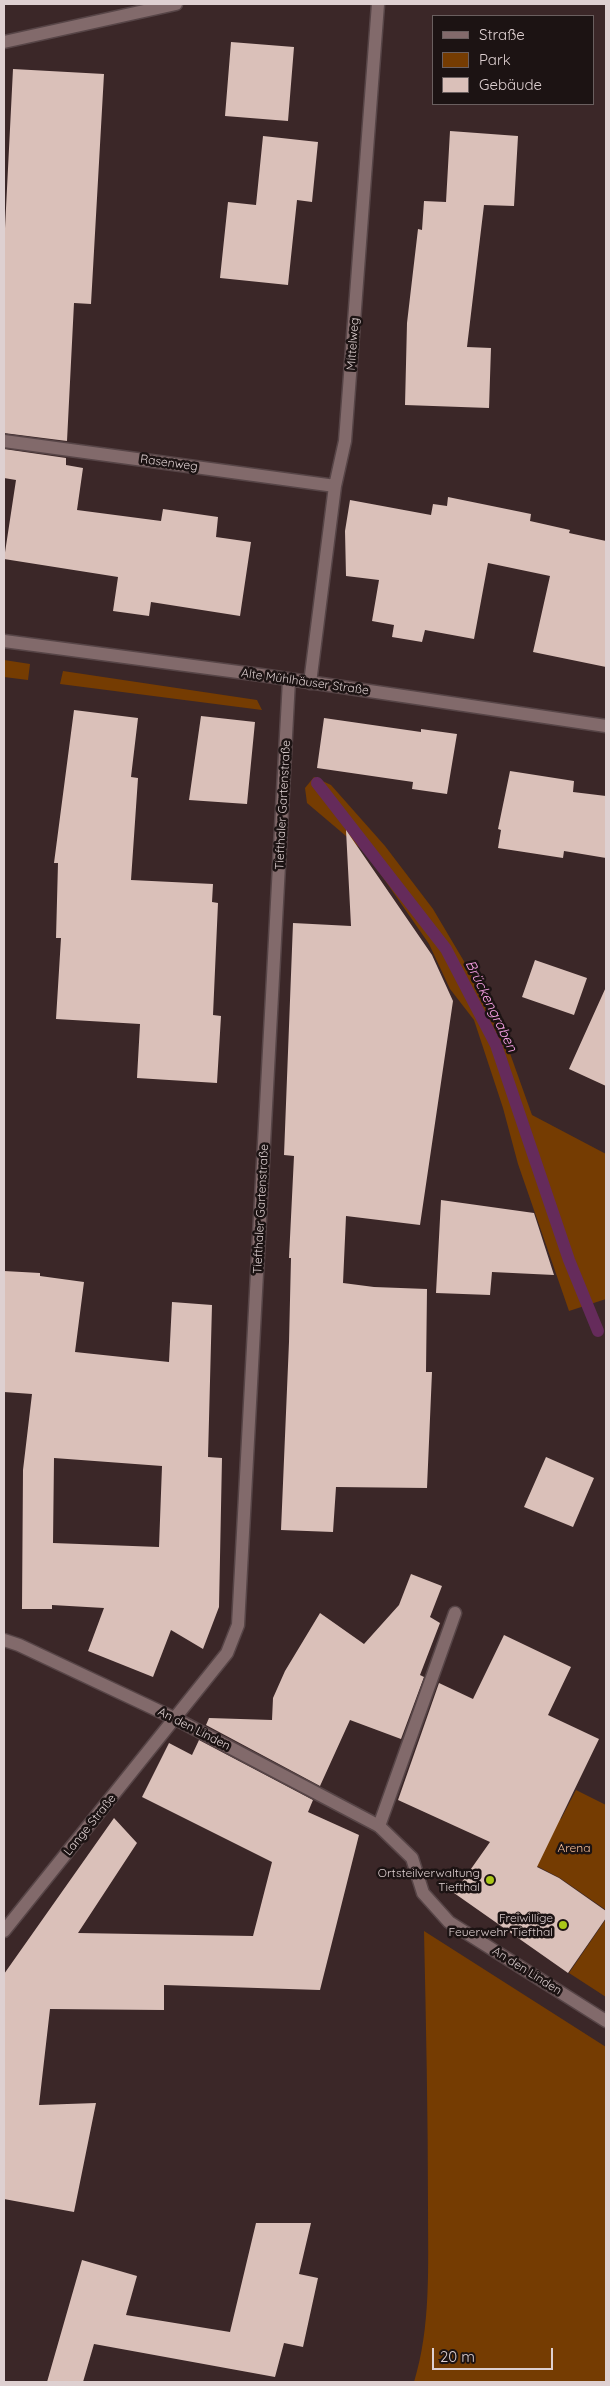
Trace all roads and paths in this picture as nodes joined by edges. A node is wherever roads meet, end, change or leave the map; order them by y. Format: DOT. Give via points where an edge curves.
graph roads {
  1 [pos="176,4"];
  2 [pos="378,4"];
  3 [pos="4,42"];
  4 [pos="4,440"];
  5 [pos="335,486"];
  6 [pos="4,641"];
  7 [pos="289,680"];
  8 [pos="310,683"];
  9 [pos="606,726"];
  10 [pos="455,1613"];
  11 [pos="4,1640"];
  12 [pos="176,1718"];
  13 [pos="379,1826"];
  14 [pos="4,1932"];
  15 [pos="606,2021"];
  1 -- 3 [label="street"];
  2 -- 5 [label="street, Mittelweg" via="346,441"];
  4 -- 5 [label="street, Rasenweg"];
  5 -- 8 [label="street, Mittelweg"];
  6 -- 7 [label="street, Alte Mühlhäuser Straße"];
  7 -- 8 [label="street, Alte Mühlhäuser Straße"];
  7 -- 12 [label="street, Tiefthaler Gartenstraße" via="238,1625 227,1653"];
  8 -- 9 [label="street, Alte Mühlhäuser Straße"];
  10 -- 13 [label="street"];
  11 -- 12 [label="street, An den Linden"];
  12 -- 13 [label="street, An den Linden"];
  12 -- 14 [label="street, Lange Straße"];
  13 -- 15 [label="street, An den Linden" via="412,1858 423,1893 449,1922"];
}
